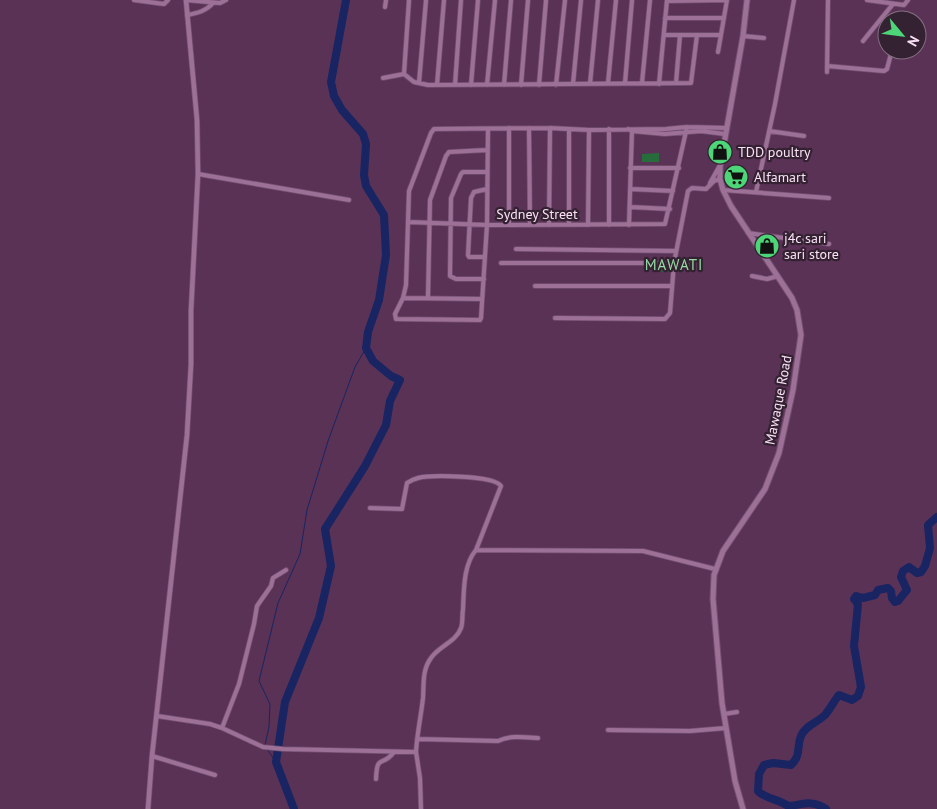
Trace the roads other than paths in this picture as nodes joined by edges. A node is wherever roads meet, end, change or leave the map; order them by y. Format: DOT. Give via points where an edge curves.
graph roads {
  1 [pos="134,0"];
  2 [pos="168,0"];
  3 [pos="186,0"];
  4 [pos="226,0"];
  5 [pos="386,0"];
  6 [pos="409,0"];
  7 [pos="426,0"];
  8 [pos="444,0"];
  9 [pos="461,0"];
  10 [pos="478,0"];
  11 [pos="495,0"];
  12 [pos="511,0"];
  13 [pos="528,0"];
  14 [pos="546,0"];
  15 [pos="564,0"];
  16 [pos="581,0"];
  17 [pos="598,0"];
  18 [pos="616,0"];
  19 [pos="632,0"];
  20 [pos="650,0"];
  21 [pos="727,0"];
  22 [pos="747,0"];
  23 [pos="794,0"];
  24 [pos="828,0"];
  25 [pos="868,0"];
  26 [pos="908,0"];
  27 [pos="667,1"];
  28 [pos="880,1"];
  29 [pos="213,3"];
  30 [pos="893,4"];
  31 [pos="385,7"];
  32 [pos="187,15"];
  33 [pos="665,18"];
  34 [pos="724,18"];
  35 [pos="664,35"];
  36 [pos="680,35"];
  37 [pos="697,35"];
  38 [pos="721,35"];
  39 [pos="743,36"];
  40 [pos="764,38"];
  41 [pos="864,41"];
  42 [pos="718,52"];
  43 [pos="889,60"];
  44 [pos="827,66"];
  45 [pos="827,72"];
  46 [pos="404,74"];
  47 [pos="383,78"];
  48 [pos="419,83"];
  49 [pos="608,83"];
  50 [pos="625,83"];
  51 [pos="642,83"];
  52 [pos="676,83"];
  53 [pos="521,84"];
  54 [pos="573,84"];
  55 [pos="590,84"];
  56 [pos="658,84"];
  57 [pos="436,85"];
  58 [pos="454,85"];
  59 [pos="471,85"];
  60 [pos="504,85"];
  61 [pos="538,85"];
  62 [pos="556,85"];
  63 [pos="487,86"];
  64 [pos="687,127"];
  65 [pos="509,128"];
  66 [pos="529,128"];
  67 [pos="550,128"];
  68 [pos="488,129"];
  69 [pos="569,129"];
  70 [pos="609,129"];
  71 [pos="631,129"];
  72 [pos="666,129"];
  73 [pos="589,130"];
  74 [pos="650,131"];
  75 [pos="726,131"];
  76 [pos="769,131"];
  77 [pos="687,132"];
  78 [pos="665,134"];
  79 [pos="804,136"];
  80 [pos="487,150"];
  81 [pos="720,165"];
  82 [pos="630,168"];
  83 [pos="678,168"];
  84 [pos="487,172"];
  85 [pos="198,174"];
  86 [pos="720,179"];
  87 [pos="710,184"];
  88 [pos="630,189"];
  89 [pos="487,190"];
  90 [pos="723,190"];
  91 [pos="673,191"];
  92 [pos="756,192"];
  93 [pos="829,198"];
  94 [pos="349,200"];
  95 [pos="630,207"];
  96 [pos="670,208"];
  97 [pos="408,222"];
  98 [pos="469,223"];
  99 [pos="430,224"];
  100 [pos="450,224"];
  101 [pos="530,224"];
  102 [pos="569,224"];
  103 [pos="487,225"];
  104 [pos="509,225"];
  105 [pos="549,225"];
  106 [pos="588,225"];
  107 [pos="609,225"];
  108 [pos="629,225"];
  109 [pos="748,233"];
  110 [pos="829,244"];
  111 [pos="516,248"];
  112 [pos="676,250"];
  113 [pos="485,257"];
  114 [pos="501,262"];
  115 [pos="674,263"];
  116 [pos="752,276"];
  117 [pos="778,276"];
  118 [pos="484,279"];
  119 [pos="535,286"];
  120 [pos="672,286"];
  121 [pos="428,297"];
  122 [pos="403,298"];
  123 [pos="482,299"];
  124 [pos="555,318"];
  125 [pos="370,508"];
  126 [pos="476,550"];
  127 [pos="715,569"];
  128 [pos="286,570"];
  129 [pos="737,712"];
  130 [pos="724,714"];
  131 [pos="157,716"];
  132 [pos="222,728"];
  133 [pos="726,728"];
  134 [pos="608,730"];
  135 [pos="538,738"];
  136 [pos="417,739"];
  137 [pos="394,752"];
  138 [pos="416,752"];
  139 [pos="152,756"];
  140 [pos="215,775"];
  141 [pos="376,779"];
  142 [pos="148,809"];
  143 [pos="421,809"];
  144 [pos="743,809"];
  1 -- 2 [label="street" via="164,4"];
  3 -- 29 [label="street"];
  3 -- 32 [label="street"];
  4 -- 29 [label="street"];
  5 -- 31 [label="street"];
  6 -- 46 [label="street"];
  7 -- 48 [label="street"];
  8 -- 57 [label="street"];
  9 -- 58 [label="street"];
  10 -- 59 [label="street"];
  11 -- 63 [label="street"];
  12 -- 60 [label="street"];
  13 -- 53 [label="street"];
  14 -- 61 [label="street"];
  15 -- 62 [label="street"];
  16 -- 54 [label="street"];
  17 -- 55 [label="street"];
  18 -- 49 [label="street"];
  19 -- 50 [label="street"];
  20 -- 51 [label="street"];
  21 -- 27 [label="street"];
  21 -- 34 [label="street"];
  22 -- 39 [label="main road, Mawaque Road"];
  23 -- 76 [label="street"];
  24 -- 44 [label="street"];
  25 -- 28 [label="street"];
  26 -- 30 [label="street" via="904,5"];
  27 -- 33 [label="street"];
  28 -- 30 [label="street"];
  29 -- 32 [label="street" via="209,9"];
  30 -- 41 [label="street"];
  32 -- 85 [label="street"];
  33 -- 34 [label="street"];
  33 -- 35 [label="street"];
  34 -- 38 [label="street"];
  35 -- 36 [label="street"];
  35 -- 56 [label="street"];
  36 -- 37 [label="street"];
  36 -- 52 [label="street"];
  37 -- 38 [label="street"];
  37 -- 52 [label="street" via="692,82"];
  38 -- 42 [label="street"];
  39 -- 40 [label="street"];
  39 -- 75 [label="main road, Mawaque Road"];
  43 -- 44 [label="street" via="884,71"];
  44 -- 45 [label="street"];
  46 -- 47 [label="street"];
  46 -- 48 [label="street"];
  48 -- 57 [label="street"];
  49 -- 50 [label="street"];
  49 -- 55 [label="street"];
  50 -- 51 [label="street"];
  51 -- 56 [label="street"];
  52 -- 56 [label="street"];
  53 -- 60 [label="street"];
  53 -- 61 [label="street"];
  54 -- 55 [label="street"];
  54 -- 62 [label="street"];
  57 -- 58 [label="street"];
  58 -- 59 [label="street"];
  59 -- 63 [label="street"];
  60 -- 63 [label="street"];
  61 -- 62 [label="street"];
  64 -- 72 [label="street"];
  64 -- 75 [label="street"];
  64 -- 77 [label="street"];
  65 -- 66 [label="street"];
  65 -- 68 [label="street"];
  65 -- 104 [label="street"];
  66 -- 67 [label="street"];
  66 -- 101 [label="street"];
  67 -- 69 [label="street"];
  67 -- 105 [label="street"];
  68 -- 80 [label="street"];
  68 -- 97 [label="street" via="433,130 410,188"];
  69 -- 73 [label="street"];
  69 -- 102 [label="street"];
  70 -- 71 [label="street"];
  70 -- 73 [label="street"];
  70 -- 107 [label="street"];
  71 -- 74 [label="street"];
  71 -- 82 [label="street"];
  72 -- 74 [label="street"];
  72 -- 78 [label="street"];
  73 -- 106 [label="street"];
  74 -- 78 [label="street"];
  75 -- 77 [label="street"];
  75 -- 81 [label="main road, Mawaque Road"];
  76 -- 79 [label="street"];
  76 -- 92 [label="street"];
  77 -- 78 [label="street"];
  77 -- 83 [label="street"];
  80 -- 84 [label="street"];
  80 -- 99 [label="street" via="449,152 432,194"];
  81 -- 86 [label="main road, Mawaque Road"];
  81 -- 87 [label="street"];
  82 -- 83 [label="street"];
  82 -- 88 [label="street"];
  83 -- 91 [label="street"];
  84 -- 89 [label="street"];
  84 -- 100 [label="street" via="461,174 451,198"];
  85 -- 94 [label="street"];
  85 -- 131 [label="street" via="187,435"];
  86 -- 87 [label="street"];
  86 -- 90 [label="main road, Mawaque Road"];
  87 -- 112 [label="street" via="706,189 692,188 688,191"];
  88 -- 91 [label="street"];
  88 -- 95 [label="street"];
  89 -- 98 [label="street" via="477,190 472,194"];
  89 -- 103 [label="street"];
  90 -- 92 [label="street"];
  90 -- 109 [label="main road, Mawaque Road"];
  91 -- 96 [label="street"];
  92 -- 93 [label="street"];
  95 -- 96 [label="street"];
  95 -- 108 [label="street"];
  96 -- 108 [label="street, Sydney Street" via="665,224"];
  97 -- 99 [label="street, Sydney Street"];
  97 -- 122 [label="street"];
  98 -- 100 [label="street, Sydney Street"];
  98 -- 103 [label="street, Sydney Street"];
  98 -- 113 [label="street" via="468,256"];
  99 -- 100 [label="street, Sydney Street"];
  99 -- 121 [label="street"];
  100 -- 118 [label="street" via="450,276"];
  101 -- 104 [label="street, Sydney Street"];
  101 -- 105 [label="street, Sydney Street"];
  102 -- 105 [label="street, Sydney Street"];
  102 -- 106 [label="street, Sydney Street"];
  103 -- 104 [label="street, Sydney Street"];
  103 -- 113 [label="street"];
  106 -- 107 [label="street, Sydney Street"];
  107 -- 108 [label="street, Sydney Street"];
  109 -- 110 [label="street"];
  109 -- 117 [label="main road, Mawaque Road"];
  111 -- 112 [label="street"];
  112 -- 115 [label="street"];
  113 -- 118 [label="street"];
  114 -- 115 [label="street"];
  115 -- 120 [label="street"];
  116 -- 117 [label="street" via="767,279"];
  117 -- 127 [label="main road, Mawaque Road" via="795,303 800,324 793,390 779,453 768,483 723,551"];
  118 -- 123 [label="street"];
  119 -- 120 [label="street"];
  120 -- 124 [label="street" via="670,313 665,319"];
  121 -- 122 [label="street"];
  121 -- 123 [label="street"];
  122 -- 123 [label="street" via="395,314 396,319 480,320"];
  125 -- 126 [label="street" via="402,509 407,483 418,478 482,478 497,482 501,486"];
  126 -- 127 [label="street" via="643,551"];
  126 -- 136 [label="street" via="467,568 461,629 429,660 424,674"];
  127 -- 130 [label="main road, Mawaque Road" via="713,599"];
  128 -- 132 [label="street" via="273,578 257,606 239,684"];
  129 -- 130 [label="street"];
  130 -- 133 [label="main road, Mawaque Road"];
  131 -- 132 [label="street"];
  131 -- 139 [label="street"];
  132 -- 137 [label="street" via="263,746"];
  133 -- 134 [label="street" via="690,732"];
  133 -- 144 [label="main road, Mawaque Road" via="734,781"];
  135 -- 136 [label="street" via="504,738 498,741"];
  136 -- 138 [label="street"];
  137 -- 138 [label="street"];
  137 -- 141 [label="street" via="379,762"];
  138 -- 143 [label="street"];
  139 -- 140 [label="street"];
  139 -- 142 [label="street"];
}
